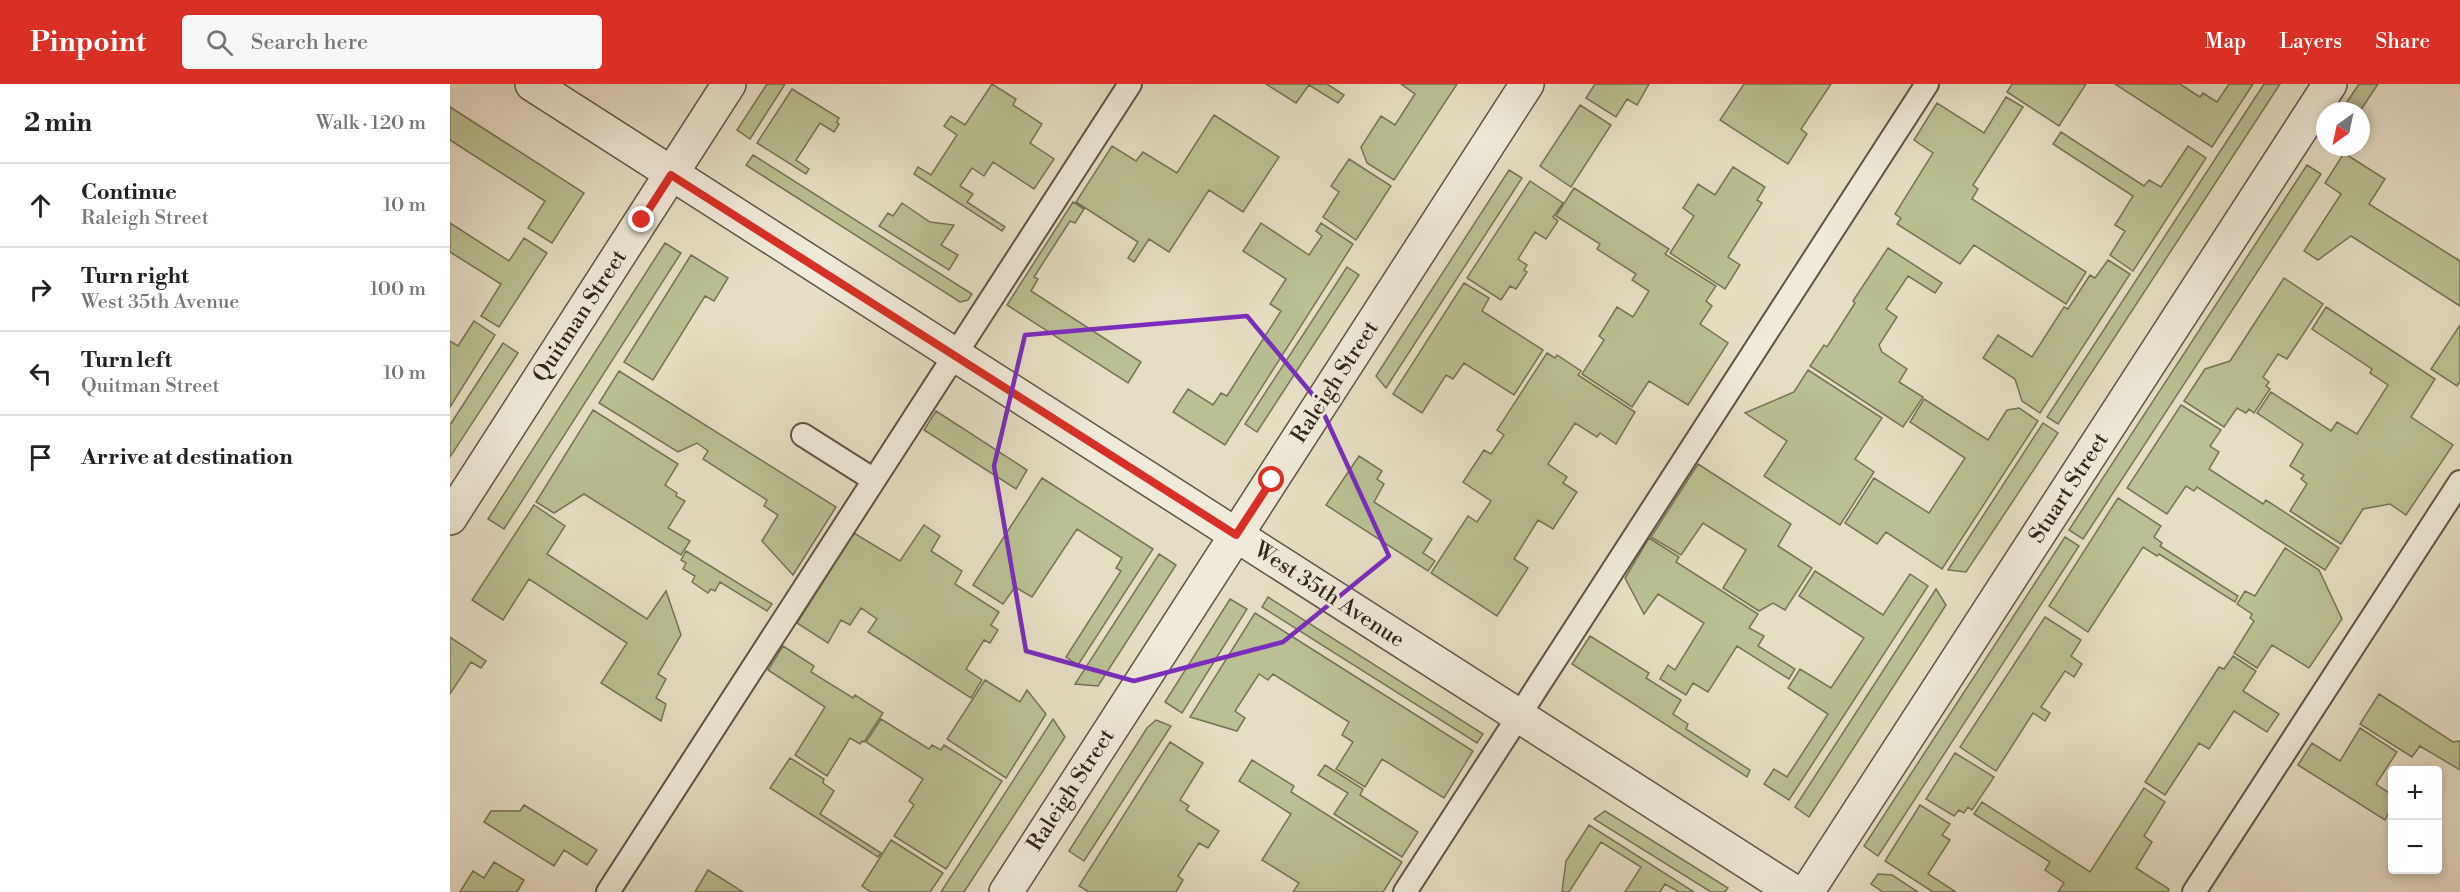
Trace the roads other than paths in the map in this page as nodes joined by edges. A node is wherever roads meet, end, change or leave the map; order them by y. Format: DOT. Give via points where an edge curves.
graph roads {
  1 [pos="532,84"];
  2 [pos="729,84"];
  3 [pos="1130,84"];
  4 [pos="1527,84"];
  5 [pos="1927,84"];
  6 [pos="2330,84"];
  7 [pos="671,175"];
  8 [pos="955,356"];
  9 [pos="803,435"];
  10 [pos="874,480"];
  11 [pos="2460,482"];
  12 [pos="450,518"];
  13 [pos="1236,535"];
  14 [pos="1518,716"];
  15 [pos="608,892"];
  16 [pos="1006,892"];
  17 [pos="1405,892"];
  18 [pos="1794,892"];
  19 [pos="1807,892"];
  20 [pos="2194,892"];
  1 -- 7 [label="street, West 35th Avenue"];
  2 -- 7 [label="street, Quitman Street"];
  3 -- 8 [label="lane"];
  4 -- 13 [label="street, Raleigh Street"];
  5 -- 14 [label="lane"];
  6 -- 19 [label="street, Stuart Street"];
  7 -- 8 [label="street, West 35th Avenue"];
  7 -- 12 [label="street, Quitman Street"];
  8 -- 10 [label="lane"];
  8 -- 13 [label="street, West 35th Avenue"];
  9 -- 10 [label="lane"];
  10 -- 15 [label="lane"];
  11 -- 20 [label="lane"];
  13 -- 14 [label="street, West 35th Avenue"];
  13 -- 16 [label="street, Raleigh Street"];
  14 -- 17 [label="lane"];
  14 -- 18 [label="street, West 35th Avenue"];
}
